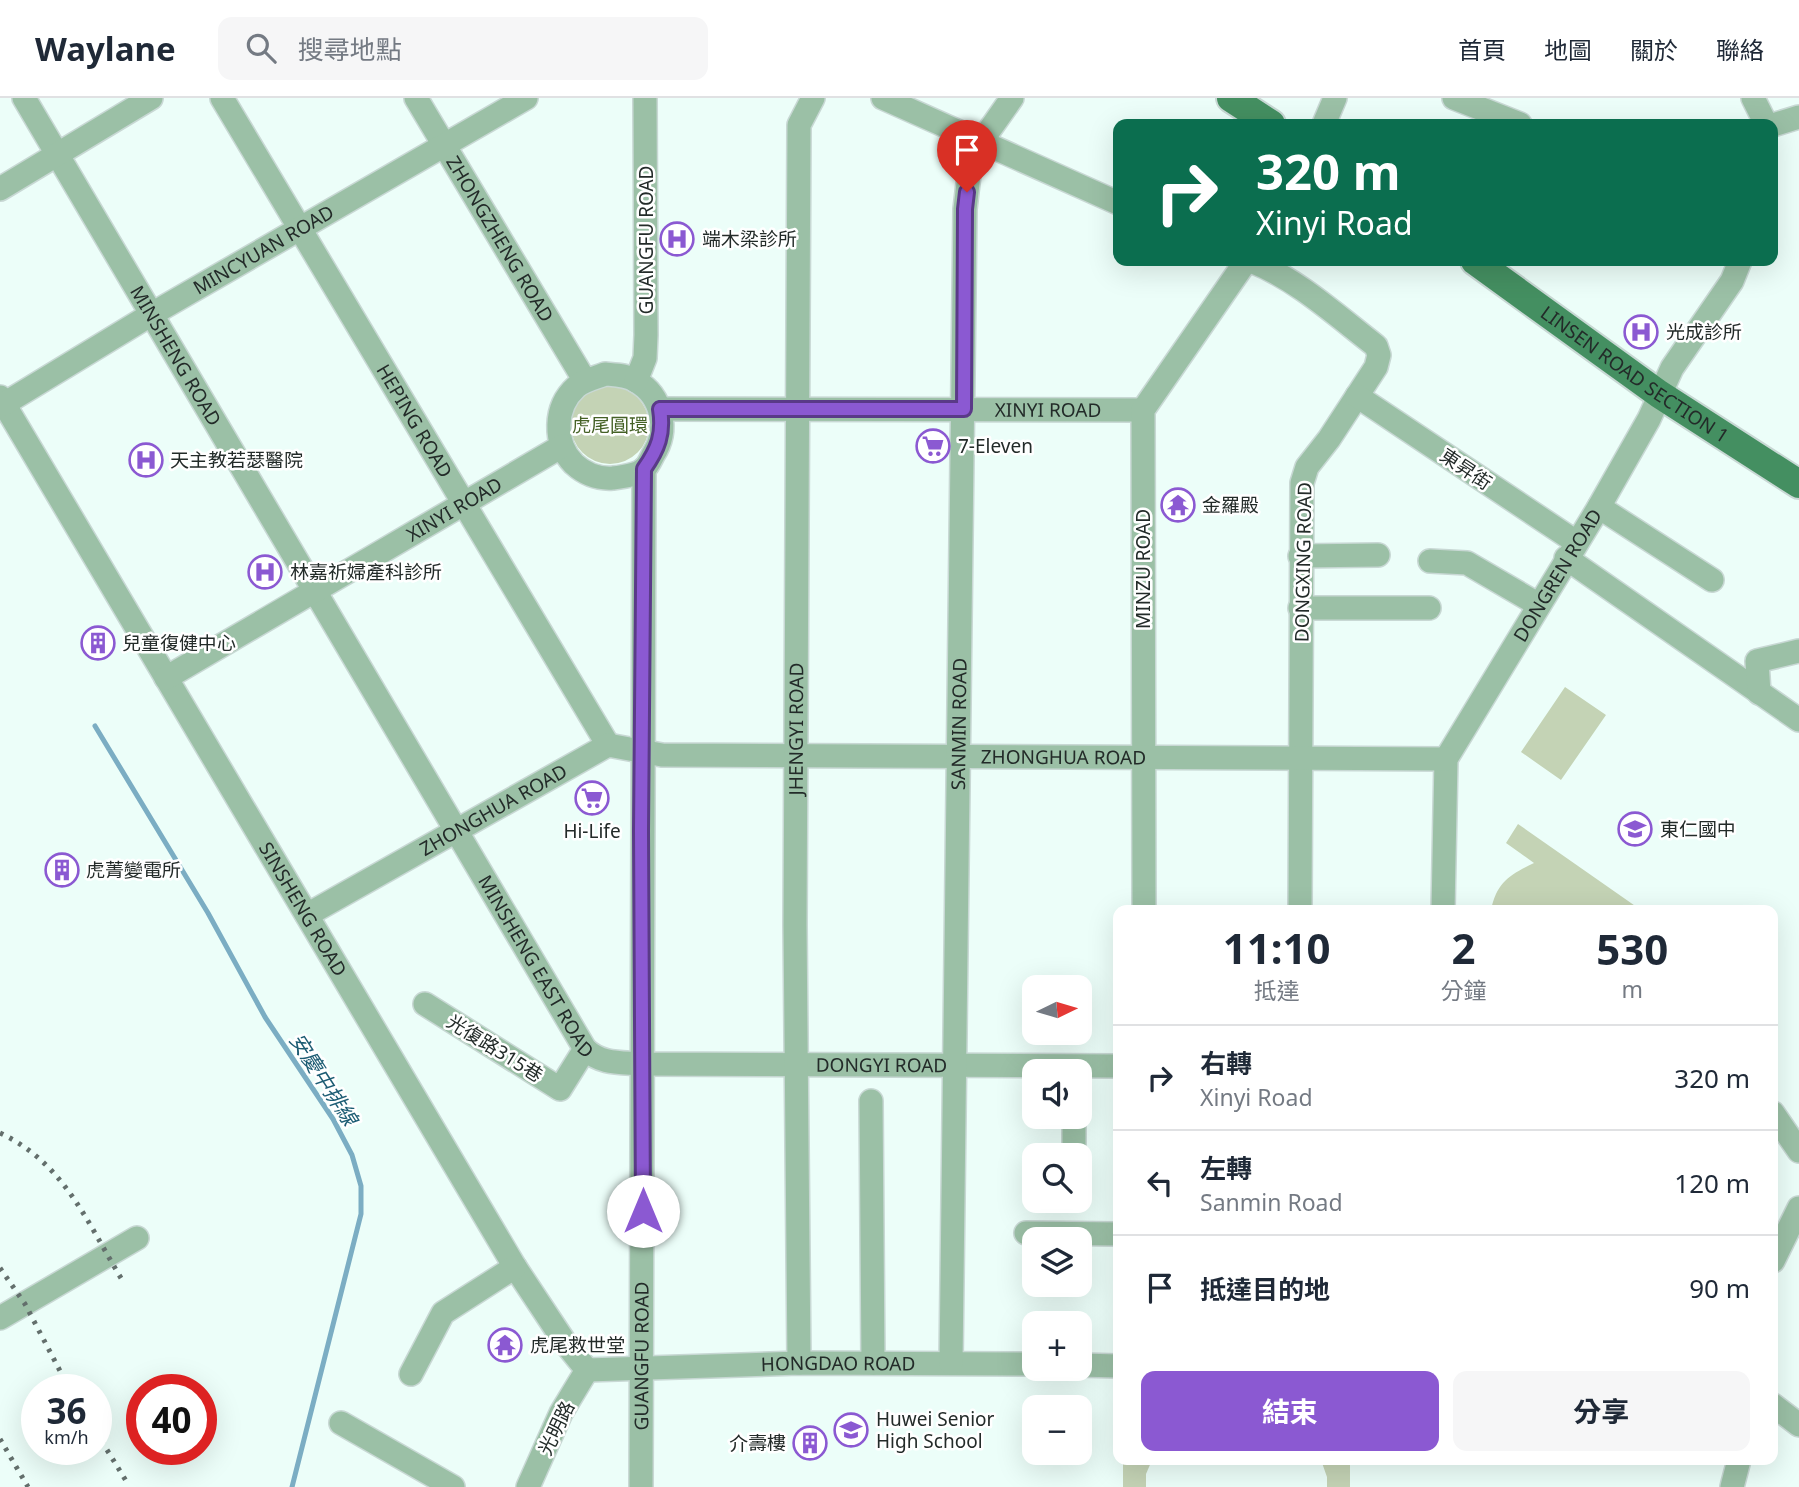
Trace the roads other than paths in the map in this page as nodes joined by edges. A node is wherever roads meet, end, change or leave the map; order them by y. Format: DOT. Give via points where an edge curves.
graph roads {
  1 [pos="24,98"];
  2 [pos="151,98"];
  3 [pos="222,98"];
  4 [pos="415,98"];
  5 [pos="526,98"];
  6 [pos="645,98"];
  7 [pos="813,98"];
  8 [pos="883,98"];
  9 [pos="1012,98"];
  10 [pos="1231,98"];
  11 [pos="1335,98"];
  12 [pos="1454,98"];
  13 [pos="1753,98"];
  14 [pos="1799,117"];
  15 [pos="1263,119"];
  16 [pos="1326,119"];
  17 [pos="1507,119"];
  18 [pos="1764,119"];
  19 [pos="1778,123"];
  20 [pos="981,142"];
  21 [pos="444,146"];
  22 [pos="56,153"];
  23 [pos="0,189"];
  24 [pos="1113,201"];
  25 [pos="301,230"];
  26 [pos="1245,266"];
  27 [pos="1263,266"];
  28 [pos="1482,266"];
  29 [pos="1738,266"];
  30 [pos="152,314"];
  31 [pos="585,381"];
  32 [pos="636,381"];
  33 [pos="1659,394"];
  34 [pos="1357,397"];
  35 [pos="1,402"];
  36 [pos="660,409"];
  37 [pos="964,409"];
  38 [pos="797,410"];
  39 [pos="1143,410"];
  40 [pos="562,446"];
  41 [pos="644,469"];
  42 [pos="1792,474"];
  43 [pos="465,504"];
  44 [pos="1599,507"];
  45 [pos="1571,550"];
  46 [pos="1377,555"];
  47 [pos="1300,556"];
  48 [pos="1430,561"];
  49 [pos="1712,580"];
  50 [pos="316,591"];
  51 [pos="1539,605"];
  52 [pos="1300,608"];
  53 [pos="1429,608"];
  54 [pos="1799,651"];
  55 [pos="166,678"];
  56 [pos="1759,693"];
  57 [pos="1799,720"];
  58 [pos="608,745"];
  59 [pos="642,752"];
  60 [pos="797,756"];
  61 [pos="957,757"];
  62 [pos="1144,758"];
  63 [pos="1301,758"];
  64 [pos="1446,759"];
  65 [pos="455,831"];
  66 [pos="1144,905"];
  67 [pos="1300,905"];
  68 [pos="1443,905"];
  69 [pos="307,915"];
  70 [pos="425,1004"];
  71 [pos="585,1048"];
  72 [pos="796,1063"];
  73 [pos="643,1064"];
  74 [pos="956,1066"];
  75 [pos="1113,1066"];
  76 [pos="1022,1067"];
  77 [pos="1092,1067"];
  78 [pos="871,1101"];
  79 [pos="1778,1120"];
  80 [pos="1799,1151"];
  81 [pos="1799,1208"];
  82 [pos="1092,1234"];
  83 [pos="1113,1234"];
  84 [pos="137,1238"];
  85 [pos="1778,1251"];
  86 [pos="515,1268"];
  87 [pos="0,1318"];
  88 [pos="799,1363"];
  89 [pos="873,1363"];
  90 [pos="951,1363"];
  91 [pos="1022,1364"];
  92 [pos="1092,1365"];
  93 [pos="1113,1366"];
  94 [pos="641,1368"];
  95 [pos="587,1370"];
  96 [pos="411,1374"];
  97 [pos="1778,1409"];
  98 [pos="341,1423"];
  99 [pos="1799,1425"];
  100 [pos="1739,1465"];
  101 [pos="453,1487"];
  102 [pos="528,1487"];
  103 [pos="641,1487"];
  104 [pos="1732,1487"];
  1 -- 22 [label="street, MINSHENG ROAD"];
  2 -- 22 [label="street"];
  3 -- 25 [label="street, HEPING ROAD"];
  4 -- 21 [label="street, ZHONGZHENG ROAD"];
  5 -- 21 [label="street, MINCYUAN ROAD"];
  6 -- 32 [label="street, GUANGFU ROAD" via="646,335 645,358"];
  7 -- 38 [label="street, JHENGYI ROAD" via="799,125"];
  8 -- 20 [label="street"];
  9 -- 20 [label="street, SANMIN ROAD"];
  10 -- 15 [label="main road"];
  11 -- 16 [label="street"];
  12 -- 17 [label="street"];
  13 -- 18 [label="street"];
  14 -- 19 [label="street"];
  20 -- 24 [label="street"];
  20 -- 37 [label="street, SANMIN ROAD" via="969,175 965,209"];
  21 -- 25 [label="street, MINCYUAN ROAD"];
  21 -- 31 [label="street, ZHONGZHENG ROAD"];
  22 -- 23 [label="street"];
  22 -- 30 [label="street, MINSHENG ROAD"];
  25 -- 30 [label="street, MINCYUAN ROAD"];
  25 -- 43 [label="street, HEPING ROAD"];
  26 -- 39 [label="street"];
  27 -- 34 [label="street, DONGXING ROAD" via="1376,346 1376,367"];
  28 -- 33 [label="main road, LINSEN ROAD SECTION 1"];
  29 -- 33 [label="street, DONGREN ROAD"];
  30 -- 35 [label="street, MINCYUAN ROAD"];
  30 -- 50 [label="street, MINSHENG ROAD"];
  31 -- 32 [label="street" via="605,374"];
  31 -- 40 [label="street" via="562,408 558,433"];
  32 -- 36 [label="street"];
  33 -- 42 [label="main road, LINSEN ROAD SECTION 1"];
  33 -- 44 [label="street, DONGREN ROAD"];
  34 -- 45 [label="street, 東昇街"];
  34 -- 47 [label="street, DONGXING ROAD" via="1307,467 1300,499"];
  35 -- 55 [label="street, SINSHENG ROAD"];
  36 -- 38 [label="street, XINYI ROAD"];
  36 -- 41 [label="street, GUANGFU ROAD" via="662,435"];
  37 -- 38 [label="street, XINYI ROAD"];
  37 -- 39 [label="street, XINYI ROAD"];
  37 -- 61 [label="street, SANMIN ROAD"];
  38 -- 60 [label="street, JHENGYI ROAD"];
  39 -- 62 [label="street, MINZU ROAD"];
  40 -- 41 [label="street" via="573,463 596,476 623,477"];
  40 -- 43 [label="street, XINYI ROAD"];
  41 -- 59 [label="street, GUANGFU ROAD"];
  43 -- 50 [label="street, XINYI ROAD"];
  43 -- 58 [label="street, HEPING ROAD"];
  44 -- 45 [label="street, DONGREN ROAD"];
  44 -- 49 [label="street"];
  45 -- 51 [label="street, DONGREN ROAD"];
  45 -- 56 [label="street, 東昇街"];
  46 -- 47 [label="street"];
  47 -- 52 [label="street, DONGXING ROAD"];
  48 -- 51 [label="street" via="1466,562"];
  50 -- 55 [label="street, XINYI ROAD"];
  50 -- 65 [label="street, MINSHENG ROAD"];
  51 -- 64 [label="street, DONGREN ROAD"];
  52 -- 53 [label="street"];
  52 -- 63 [label="street, DONGXING ROAD"];
  54 -- 56 [label="street" via="1757,661"];
  55 -- 69 [label="street, SINSHENG ROAD"];
  56 -- 57 [label="street, 東昇街"];
  58 -- 59 [label="street, ZHONGHUA ROAD"];
  58 -- 65 [label="street, ZHONGHUA ROAD"];
  59 -- 60 [label="street, ZHONGHUA ROAD"];
  59 -- 73 [label="street, GUANGFU ROAD"];
  60 -- 61 [label="street, ZHONGHUA ROAD"];
  60 -- 72 [label="street, JHENGYI ROAD"];
  61 -- 62 [label="street, ZHONGHUA ROAD"];
  61 -- 74 [label="street, SANMIN ROAD"];
  62 -- 63 [label="street, ZHONGHUA ROAD"];
  62 -- 66 [label="street, MINZU ROAD"];
  63 -- 64 [label="street, ZHONGHUA ROAD"];
  63 -- 67 [label="street, DONGXING ROAD"];
  64 -- 68 [label="street, DONGREN ROAD"];
  65 -- 69 [label="street, ZHONGHUA ROAD"];
  65 -- 71 [label="street, MINSHENG EAST ROAD"];
  69 -- 86 [label="street, SINSHENG ROAD"];
  70 -- 71 [label="street, 光復路315巷" via="560,1089"];
  71 -- 73 [label="street, MINSHENG EAST ROAD" via="603,1061"];
  72 -- 73 [label="street, DONGYI ROAD"];
  72 -- 74 [label="street, DONGYI ROAD"];
  72 -- 88 [label="street, JHENGYI ROAD"];
  73 -- 94 [label="street, GUANGFU ROAD"];
  74 -- 76 [label="street, DONGYI ROAD"];
  74 -- 90 [label="street, SANMIN ROAD"];
  75 -- 77 [label="street, DONGYI ROAD"];
  78 -- 89 [label="street"];
  79 -- 80 [label="street"];
  81 -- 85 [label="street"];
  82 -- 83 [label="street"];
  84 -- 87 [label="street"];
  86 -- 95 [label="street, SINSHENG ROAD"];
  86 -- 96 [label="street" via="443,1313"];
  88 -- 89 [label="street, HONGDAO ROAD"];
  88 -- 94 [label="street, HONGDAO ROAD"];
  89 -- 90 [label="street, HONGDAO ROAD"];
  90 -- 91 [label="street, HONGDAO ROAD"];
  92 -- 93 [label="street"];
  94 -- 95 [label="street"];
  94 -- 103 [label="street, GUANGFU ROAD"];
  95 -- 102 [label="street, 光明路" via="561,1413"];
  97 -- 99 [label="street"];
  98 -- 101 [label="street"];
  100 -- 104 [label="street"];
}
